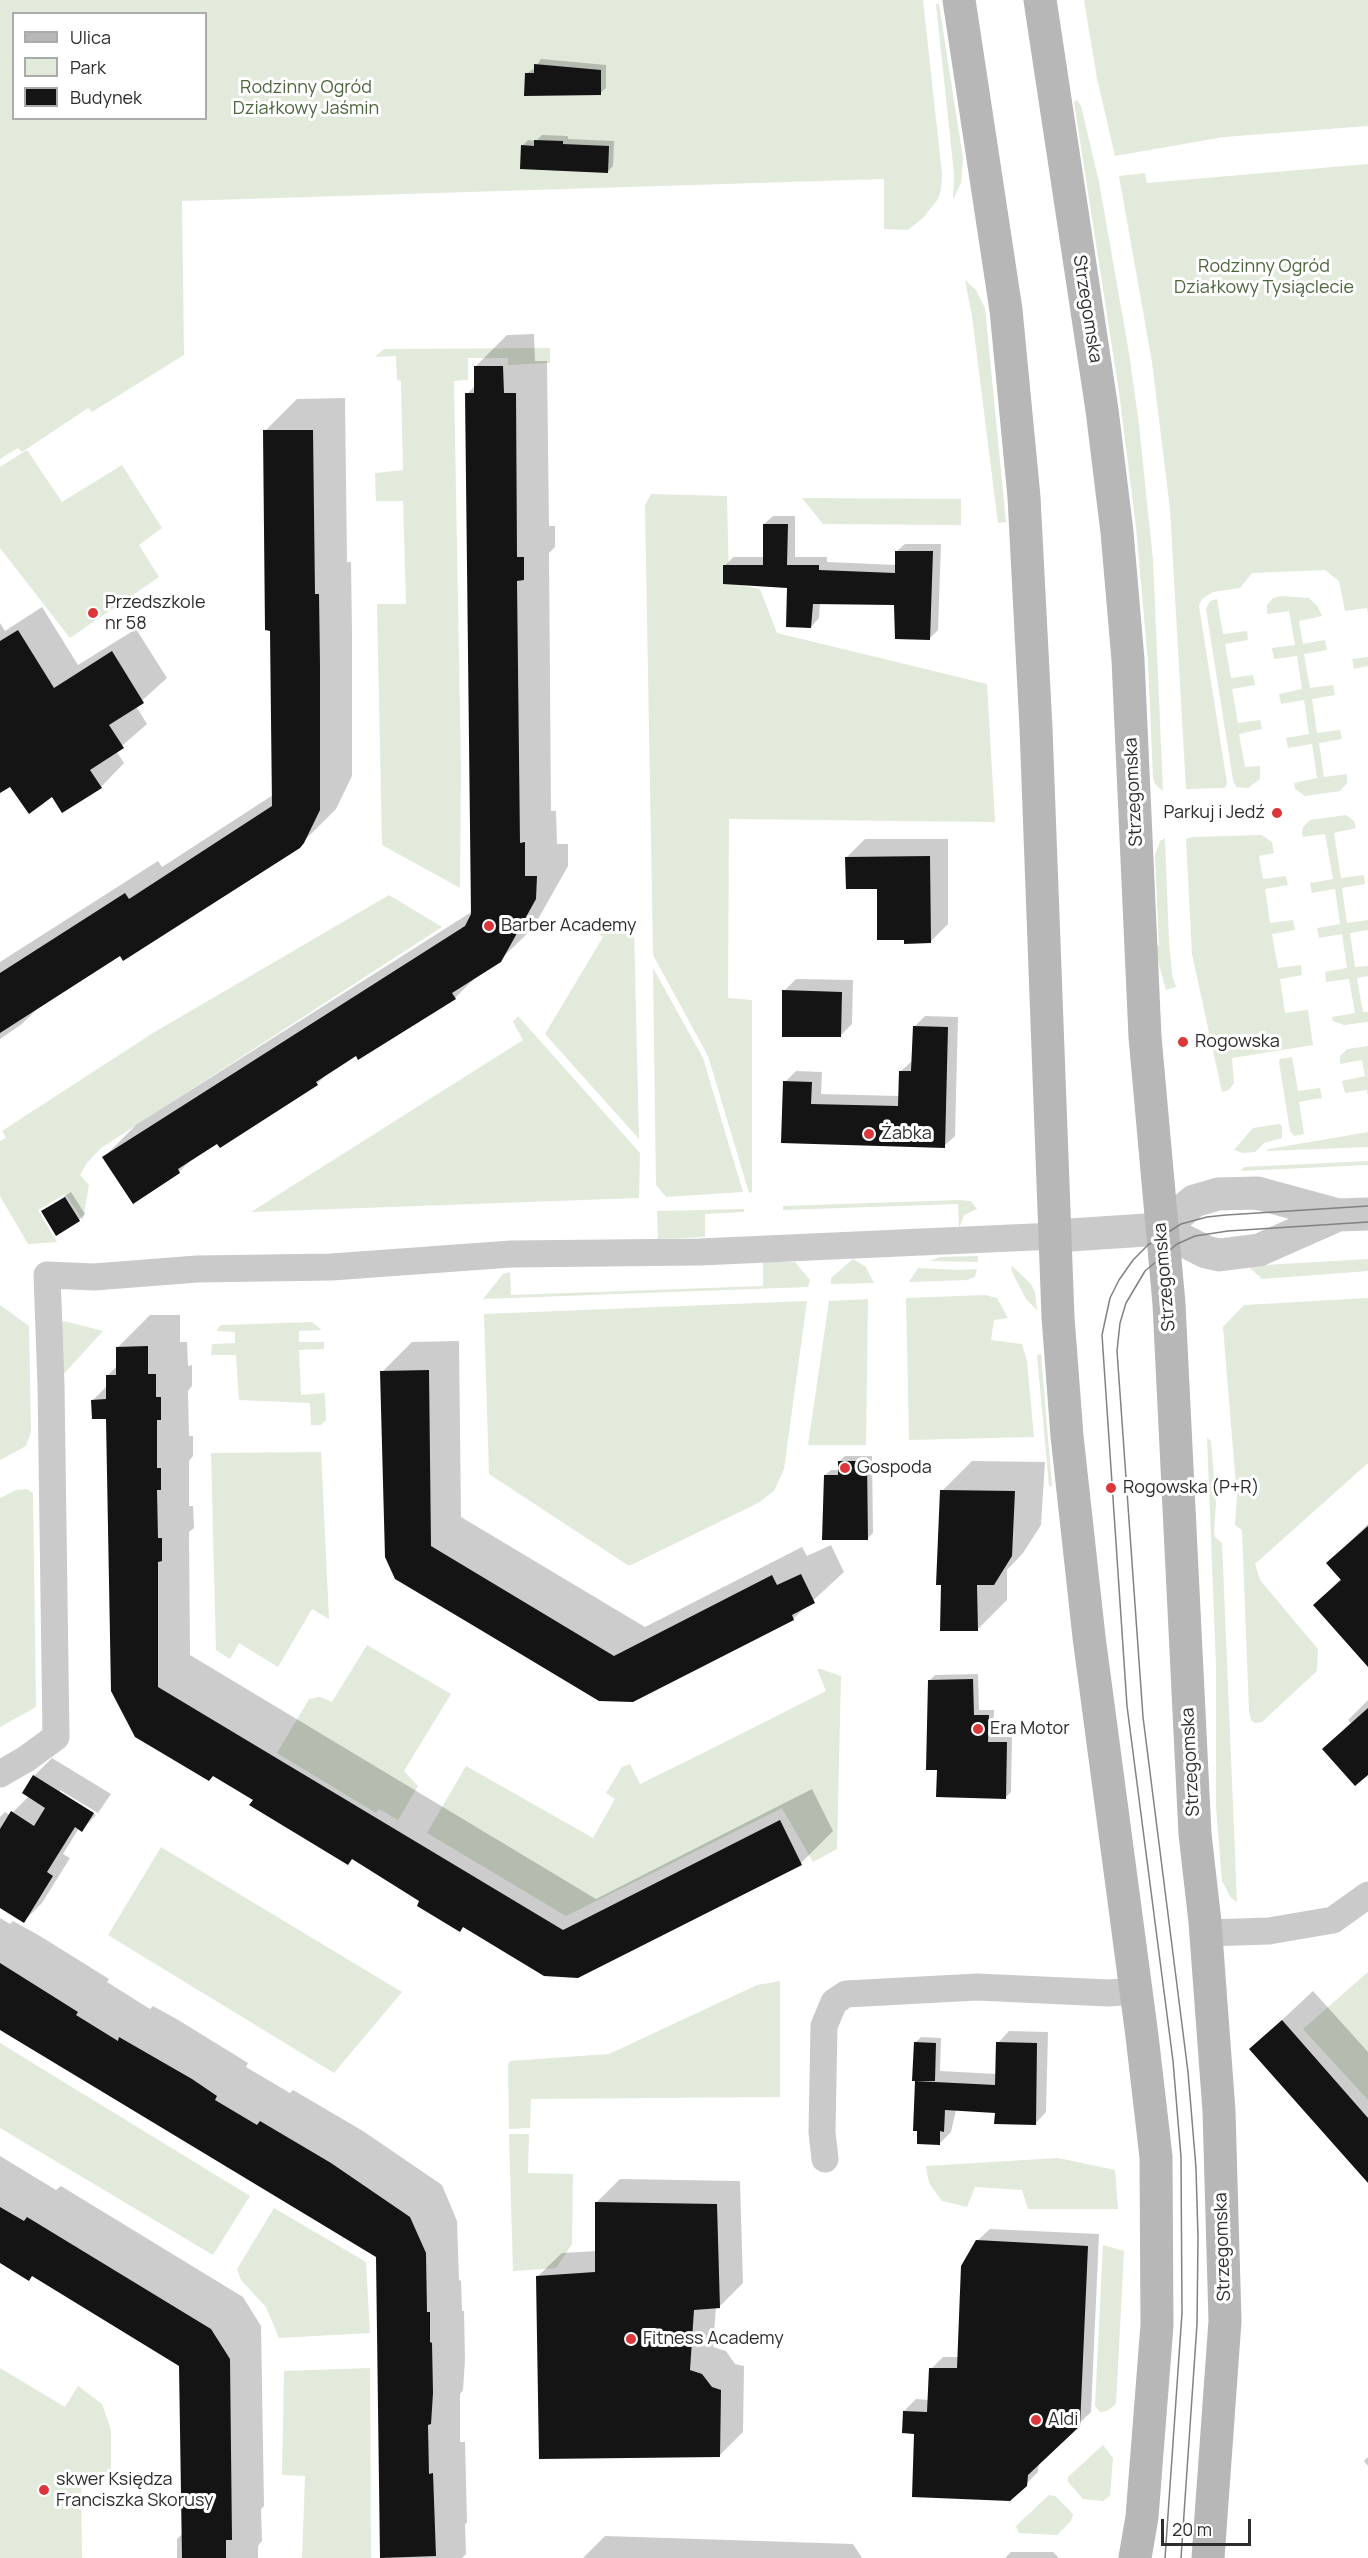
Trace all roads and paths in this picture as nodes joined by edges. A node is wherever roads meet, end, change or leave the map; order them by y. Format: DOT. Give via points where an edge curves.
graph roads {
  1 [pos="959,0"];
  2 [pos="1040,0"];
  3 [pos="1353,1214"];
  4 [pos="1161,1229"];
  5 [pos="1055,1236"];
  6 [pos="0,1774"];
  7 [pos="1368,1895"];
  8 [pos="1206,1933"];
  9 [pos="1136,1991"];
  10 [pos="825,2159"];
  11 [pos="1135,2558"];
  12 [pos="1208,2558"];
  1 -- 5 [label="main road" via="1006,310 1024,497"];
  2 -- 4 [label="main road, Strzegomska" via="1117,532 1128,660 1145,1037"];
  3 -- 4 [label="street" via="1258,1250 1219,1255"];
  3 -- 4 [label="street" via="1257,1192 1218,1194 1194,1201"];
  4 -- 5 [label="street"];
  4 -- 8 [label="main road, Strzegomska" via="1169,1304 1195,1834"];
  5 -- 6 [label="street" via="700,1252 511,1254 332,1267 197,1269 94,1277 47,1275 56,1737"];
  5 -- 9 [label="main road" via="1067,1436"];
  7 -- 8 [label="street" via="1333,1920 1269,1931"];
  8 -- 12 [label="main road, Strzegomska" via="1219,2111 1225,2321"];
  9 -- 10 [label="street" via="977,1987 846,1994 834,2002 824,2026"];
  9 -- 11 [label="main road" via="1156,2157 1158,2275 1142,2517"];
}
